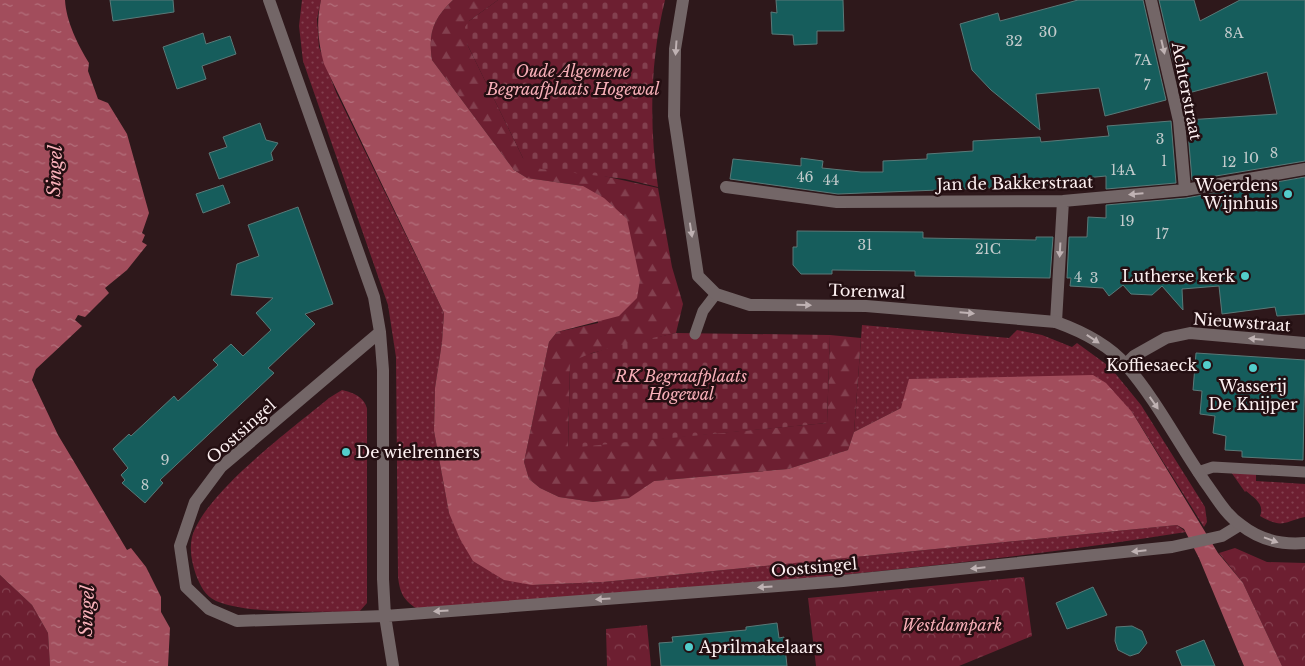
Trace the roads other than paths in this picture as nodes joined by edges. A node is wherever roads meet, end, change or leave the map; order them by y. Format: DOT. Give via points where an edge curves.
graph roads {
  1 [pos="269,0"];
  2 [pos="683,0"];
  3 [pos="1151,0"];
  4 [pos="1305,169"];
  5 [pos="726,187"];
  6 [pos="1185,190"];
  7 [pos="1063,201"];
  8 [pos="716,294"];
  9 [pos="1056,322"];
  10 [pos="380,332"];
  11 [pos="696,334"];
  12 [pos="1305,343"];
  13 [pos="1126,364"];
  14 [pos="1198,472"];
  15 [pos="1305,472"];
  16 [pos="1240,525"];
  17 [pos="1305,543"];
  18 [pos="385,616"];
  19 [pos="393,666"];
  1 -- 10 [label="street" via="374,297"];
  2 -- 8 [label="street, Torenwal, one-way" via="675,49 674,116 698,276"];
  3 -- 6 [label="street, Achterstraat, one-way" via="1180,121"];
  4 -- 6 [label="street, Jan de Bakkerstraat"];
  5 -- 7 [label="street, Jan de Bakkerstraat" via="837,202"];
  6 -- 7 [label="street, Jan de Bakkerstraat, one-way"];
  7 -- 9 [label="street, one-way"];
  8 -- 9 [label="street, Torenwal, one-way" via="750,305 866,306"];
  8 -- 11 [label="lane" via="703,312"];
  9 -- 13 [label="street, Torenwal, one-way" via="1082,332"];
  10 -- 18 [label="street"];
  10 -- 18 [label="street, Oostsingel" via="221,467 195,502 180,546 186,587 209,609 237,621"];
  12 -- 13 [label="street, Nieuwstraat, one-way" via="1190,333 1166,338"];
  13 -- 14 [label="street, Torenwal, one-way"];
  14 -- 15 [label="lane" via="1213,467"];
  14 -- 16 [label="street, Torenwal" via="1221,507"];
  16 -- 17 [label="street, Torenwal, one-way" via="1279,543"];
  16 -- 18 [label="street, Oostsingel, one-way" via="1222,536 1188,544 843,582"];
  18 -- 19 [label="street"];
}
